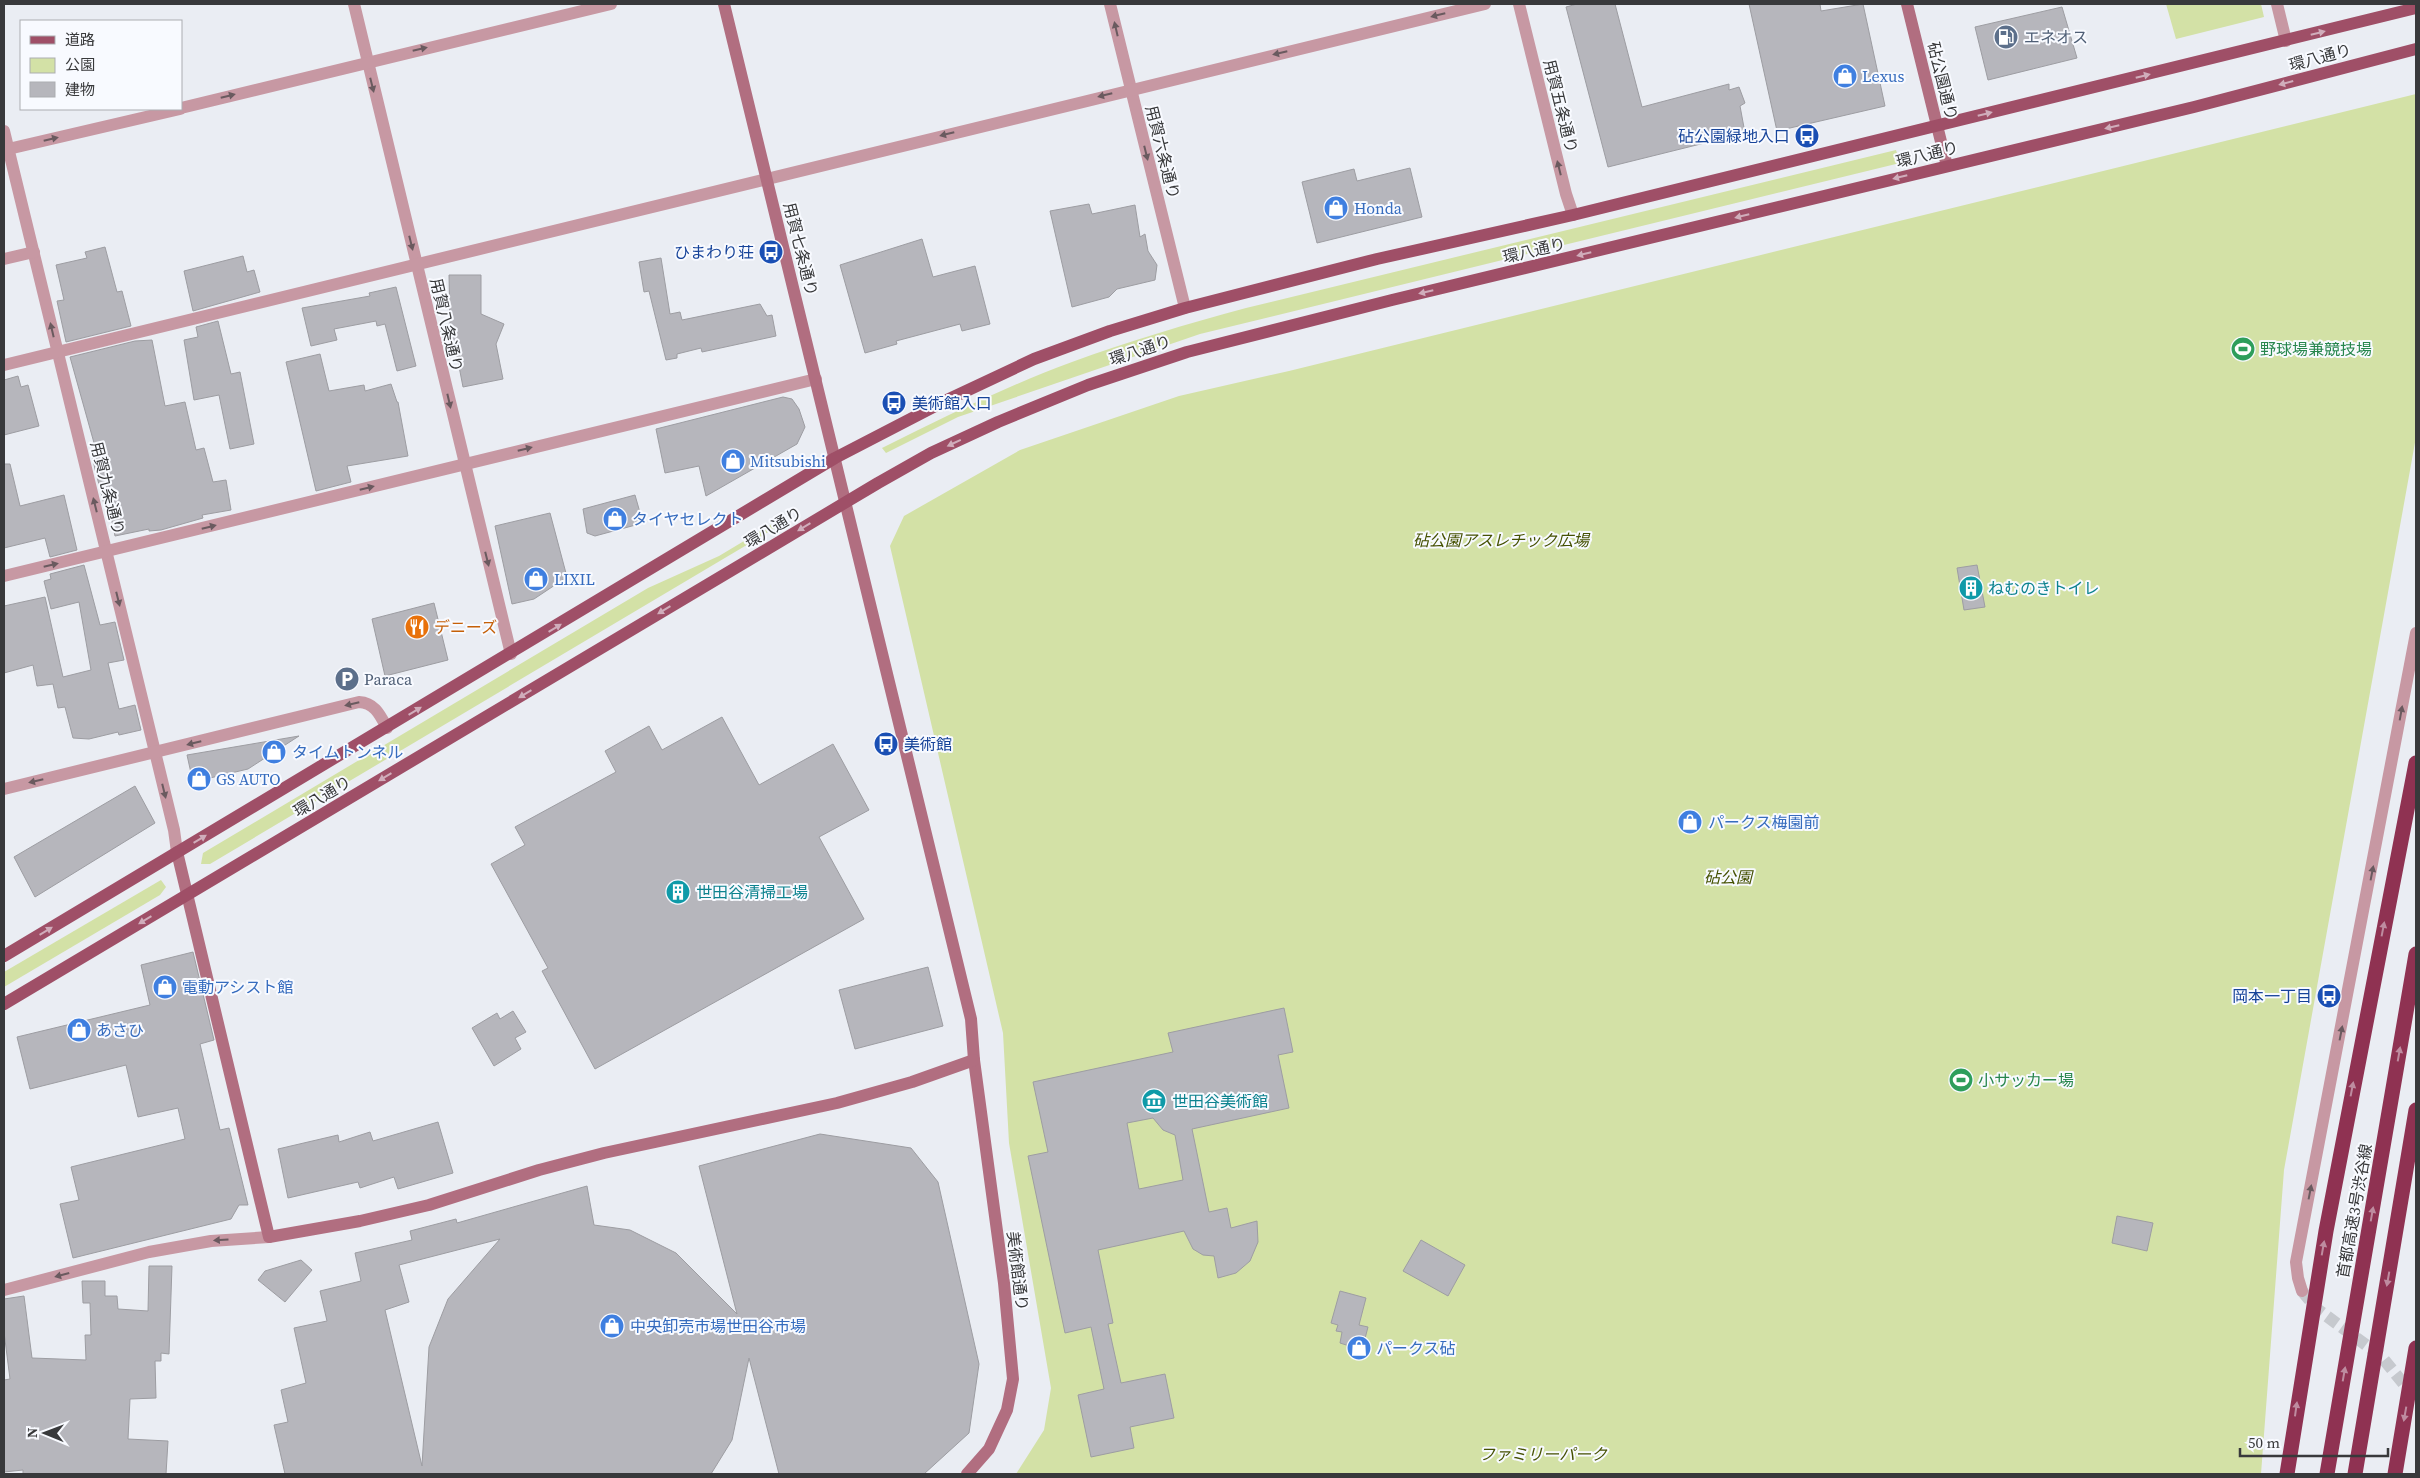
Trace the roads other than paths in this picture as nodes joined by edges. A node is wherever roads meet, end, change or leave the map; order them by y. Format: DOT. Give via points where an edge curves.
graph roads {
  1 [pos="354,4"];
  2 [pos="611,4"];
  3 [pos="724,4"];
  4 [pos="1110,4"];
  5 [pos="1485,4"];
  6 [pos="1519,4"];
  7 [pos="1907,4"];
  8 [pos="2277,4"];
  9 [pos="2413,4"];
  10 [pos="2416,8"];
  11 [pos="2395,13"];
  12 [pos="2286,41"];
  13 [pos="2416,51"];
  14 [pos="367,62"];
  15 [pos="1130,89"];
  16 [pos="182,108"];
  17 [pos="176,110"];
  18 [pos="1938,125"];
  19 [pos="4,132"];
  20 [pos="6,150"];
  21 [pos="1947,166"];
  22 [pos="767,179"];
  23 [pos="1573,215"];
  24 [pos="34,252"];
  25 [pos="4,259"];
  26 [pos="416,264"];
  27 [pos="1185,308"];
  28 [pos="57,352"];
  29 [pos="4,365"];
  30 [pos="816,379"];
  31 [pos="835,458"];
  32 [pos="464,464"];
  33 [pos="846,502"];
  34 [pos="107,552"];
  35 [pos="4,576"];
  36 [pos="2416,633"];
  37 [pos="511,654"];
  38 [pos="387,728"];
  39 [pos="155,753"];
  40 [pos="2416,763"];
  41 [pos="4,789"];
  42 [pos="177,852"];
  43 [pos="187,895"];
  44 [pos="2416,954"];
  45 [pos="4,956"];
  46 [pos="4,1004"];
  47 [pos="974,1060"];
  48 [pos="2416,1110"];
  49 [pos="269,1237"];
  50 [pos="4,1290"];
  51 [pos="2302,1292"];
  52 [pos="2416,1348"];
  53 [pos="967,1474"];
  54 [pos="2286,1474"];
  55 [pos="2327,1474"];
  56 [pos="2355,1474"];
  57 [pos="2394,1474"];
  1 -- 14 [label="street, 用賀八条通り"];
  14 -- 2 [label="street, one-way"];
  3 -- 22 [label="street, 用賀七条通り"];
  15 -- 4 [label="street, 用賀六条通り, one-way"];
  5 -- 15 [label="street, one-way"];
  23 -- 6 [label="street, 用賀五条通り, one-way"];
  7 -- 18 [label="street, 砧公園通り"];
  8 -- 12 [label="street"];
  9 -- 11 [label="main road"];
  10 -- 11 [label="main road, 環八通り"];
  12 -- 11 [label="main road, 環八通り, one-way"];
  18 -- 12 [label="main road, 環八通り, one-way"];
  13 -- 21 [label="main road, 環八通り, one-way"];
  16 -- 14 [label="street, one-way"];
  14 -- 26 [label="street, 用賀八条通り, one-way"];
  15 -- 22 [label="street, one-way"];
  15 -- 27 [label="street, 用賀六条通り, one-way"];
  20 -- 17 [label="street, one-way"];
  18 -- 21 [label="street, 砧公園通り"];
  18 -- 23 [label="main road, 環八通り"];
  19 -- 20 [label="street, 用賀九条通り"];
  20 -- 24 [label="street, 用賀九条通り"];
  21 -- 33 [label="main road, 環八通り, one-way" via="1392,300 1159,360 998,422"];
  22 -- 26 [label="street"];
  22 -- 30 [label="street, 用賀七条通り"];
  23 -- 27 [label="main road, 環八通り" via="1377,259"];
  24 -- 25 [label="street"];
  28 -- 24 [label="street, 用賀九条通り, one-way"];
  26 -- 28 [label="street"];
  26 -- 32 [label="street, 用賀八条通り, one-way"];
  27 -- 31 [label="main road, 環八通り" via="1034,359"];
  28 -- 29 [label="street"];
  34 -- 28 [label="street, 用賀九条通り, one-way"];
  30 -- 31 [label="street, 用賀七条通り"];
  32 -- 30 [label="street, one-way"];
  31 -- 33 [label="street, 用賀七条通り"];
  37 -- 31 [label="main road, 環八通り, one-way"];
  34 -- 32 [label="street, one-way"];
  32 -- 37 [label="street, 用賀八条通り, one-way"];
  33 -- 43 [label="main road, 環八通り, one-way"];
  33 -- 47 [label="street, 美術館通り" via="969,1009"];
  35 -- 34 [label="street, one-way"];
  34 -- 39 [label="street, 用賀九条通り, one-way"];
  51 -- 36 [label="street, one-way" via="2296,1262"];
  38 -- 37 [label="main road, 環八通り, one-way"];
  38 -- 39 [label="street, one-way" via="376,709 368,703 359,702"];
  42 -- 38 [label="main road, 環八通り, one-way"];
  39 -- 41 [label="street, one-way"];
  39 -- 42 [label="street, 用賀九条通り, one-way"];
  54 -- 40 [label="highway, one-way, bridge" via="2326,1231"];
  42 -- 43 [label="street"];
  45 -- 42 [label="main road, 環八通り, one-way"];
  43 -- 46 [label="main road, 環八通り, one-way"];
  43 -- 49 [label="street"];
  55 -- 44 [label="highway, 首都高速3号渋谷線, one-way, bridge"];
  47 -- 49 [label="street" via="912,1082 836,1103 604,1153 421,1207"];
  47 -- 53 [label="street, 美術館通り" via="1004,1283 1013,1379 1007,1410 989,1449"];
  48 -- 56 [label="highway, one-way, bridge"];
  49 -- 50 [label="street, one-way" via="212,1241 149,1252"];
  52 -- 57 [label="highway, one-way, bridge"];
}
